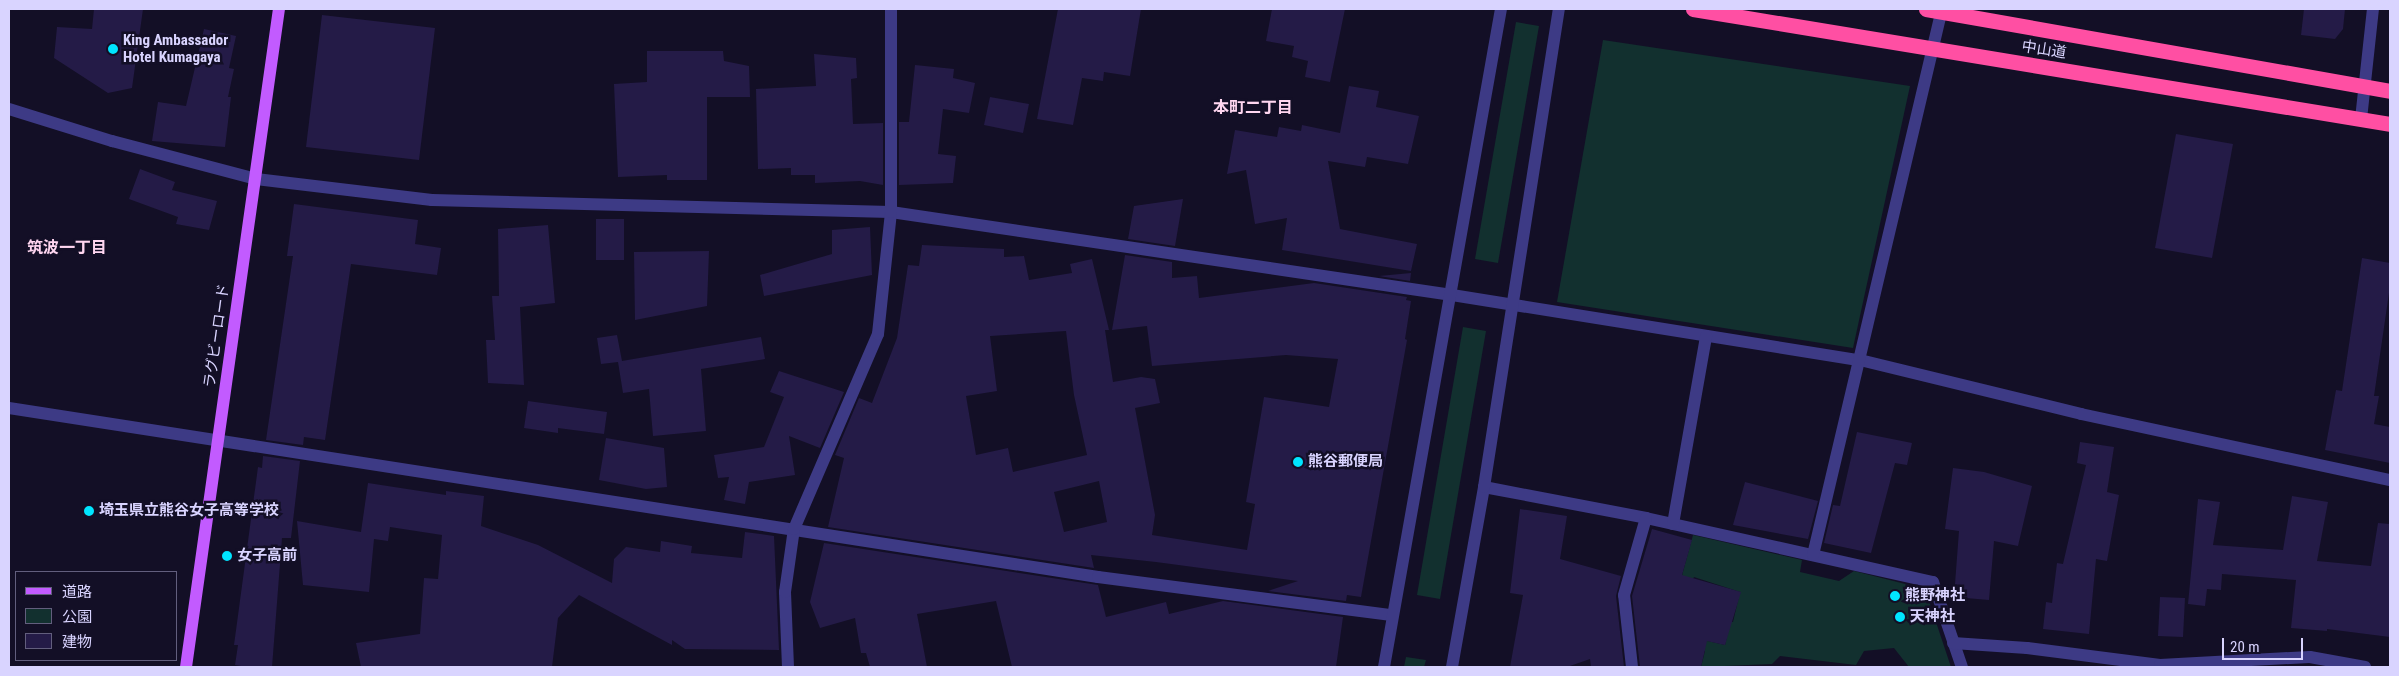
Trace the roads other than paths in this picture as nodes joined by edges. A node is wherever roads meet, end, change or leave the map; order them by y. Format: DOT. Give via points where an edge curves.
graph roads {
  1 [pos="279,9"];
  2 [pos="891,9"];
  3 [pos="1501,9"];
  4 [pos="1559,9"];
  5 [pos="1693,9"];
  6 [pos="1926,9"];
  7 [pos="2373,9"];
  8 [pos="1942,10"];
  9 [pos="1932,50"];
  10 [pos="2365,87"];
  11 [pos="2390,91"];
  12 [pos="9,109"];
  13 [pos="2361,119"];
  14 [pos="2390,124"];
  15 [pos="256,179"];
  16 [pos="891,212"];
  17 [pos="1452,295"];
  18 [pos="1510,305"];
  19 [pos="1706,336"];
  20 [pos="1860,360"];
  21 [pos="9,408"];
  22 [pos="219,439"];
  23 [pos="2390,480"];
  24 [pos="1484,487"];
  25 [pos="1646,518"];
  26 [pos="1673,524"];
  27 [pos="794,529"];
  28 [pos="1813,555"];
  29 [pos="1392,615"];
  30 [pos="1953,643"];
  31 [pos="186,667"];
  32 [pos="788,667"];
  33 [pos="1384,667"];
  34 [pos="1452,667"];
  35 [pos="1632,667"];
  36 [pos="1962,667"];
  37 [pos="2365,667"];
  1 -- 15 [label="main road, ラグビーロード"];
  2 -- 16 [label="street"];
  3 -- 17 [label="street"];
  4 -- 18 [label="street"];
  5 -- 9 [label="highway, 中山道"];
  6 -- 8 [label="highway, 中山道"];
  7 -- 10 [label="street"];
  8 -- 9 [label="street"];
  8 -- 10 [label="highway, 中山道"];
  9 -- 13 [label="highway, 中山道"];
  9 -- 20 [label="street"];
  10 -- 11 [label="highway, 中山道"];
  10 -- 13 [label="street"];
  12 -- 15 [label="street" via="112,141"];
  13 -- 14 [label="highway, 中山道"];
  15 -- 16 [label="street" via="432,200"];
  15 -- 22 [label="main road, ラグビーロード"];
  16 -- 17 [label="street"];
  16 -- 27 [label="street" via="878,334"];
  17 -- 18 [label="street"];
  17 -- 29 [label="street"];
  18 -- 19 [label="street"];
  18 -- 24 [label="street"];
  19 -- 20 [label="street"];
  19 -- 26 [label="street"];
  20 -- 23 [label="street" via="2081,414"];
  20 -- 28 [label="street"];
  21 -- 22 [label="street"];
  22 -- 27 [label="street"];
  22 -- 31 [label="main road, ラグビーロード"];
  24 -- 25 [label="street"];
  24 -- 34 [label="street"];
  25 -- 26 [label="street"];
  25 -- 35 [label="street" via="1624,595"];
  26 -- 28 [label="street"];
  27 -- 29 [label="street" via="1098,576"];
  27 -- 32 [label="street" via="785,592"];
  28 -- 30 [label="street" via="1933,582"];
  29 -- 33 [label="street"];
  30 -- 36 [label="street"];
  30 -- 37 [label="street" via="2027,648 2160,665 2310,657"];
}
